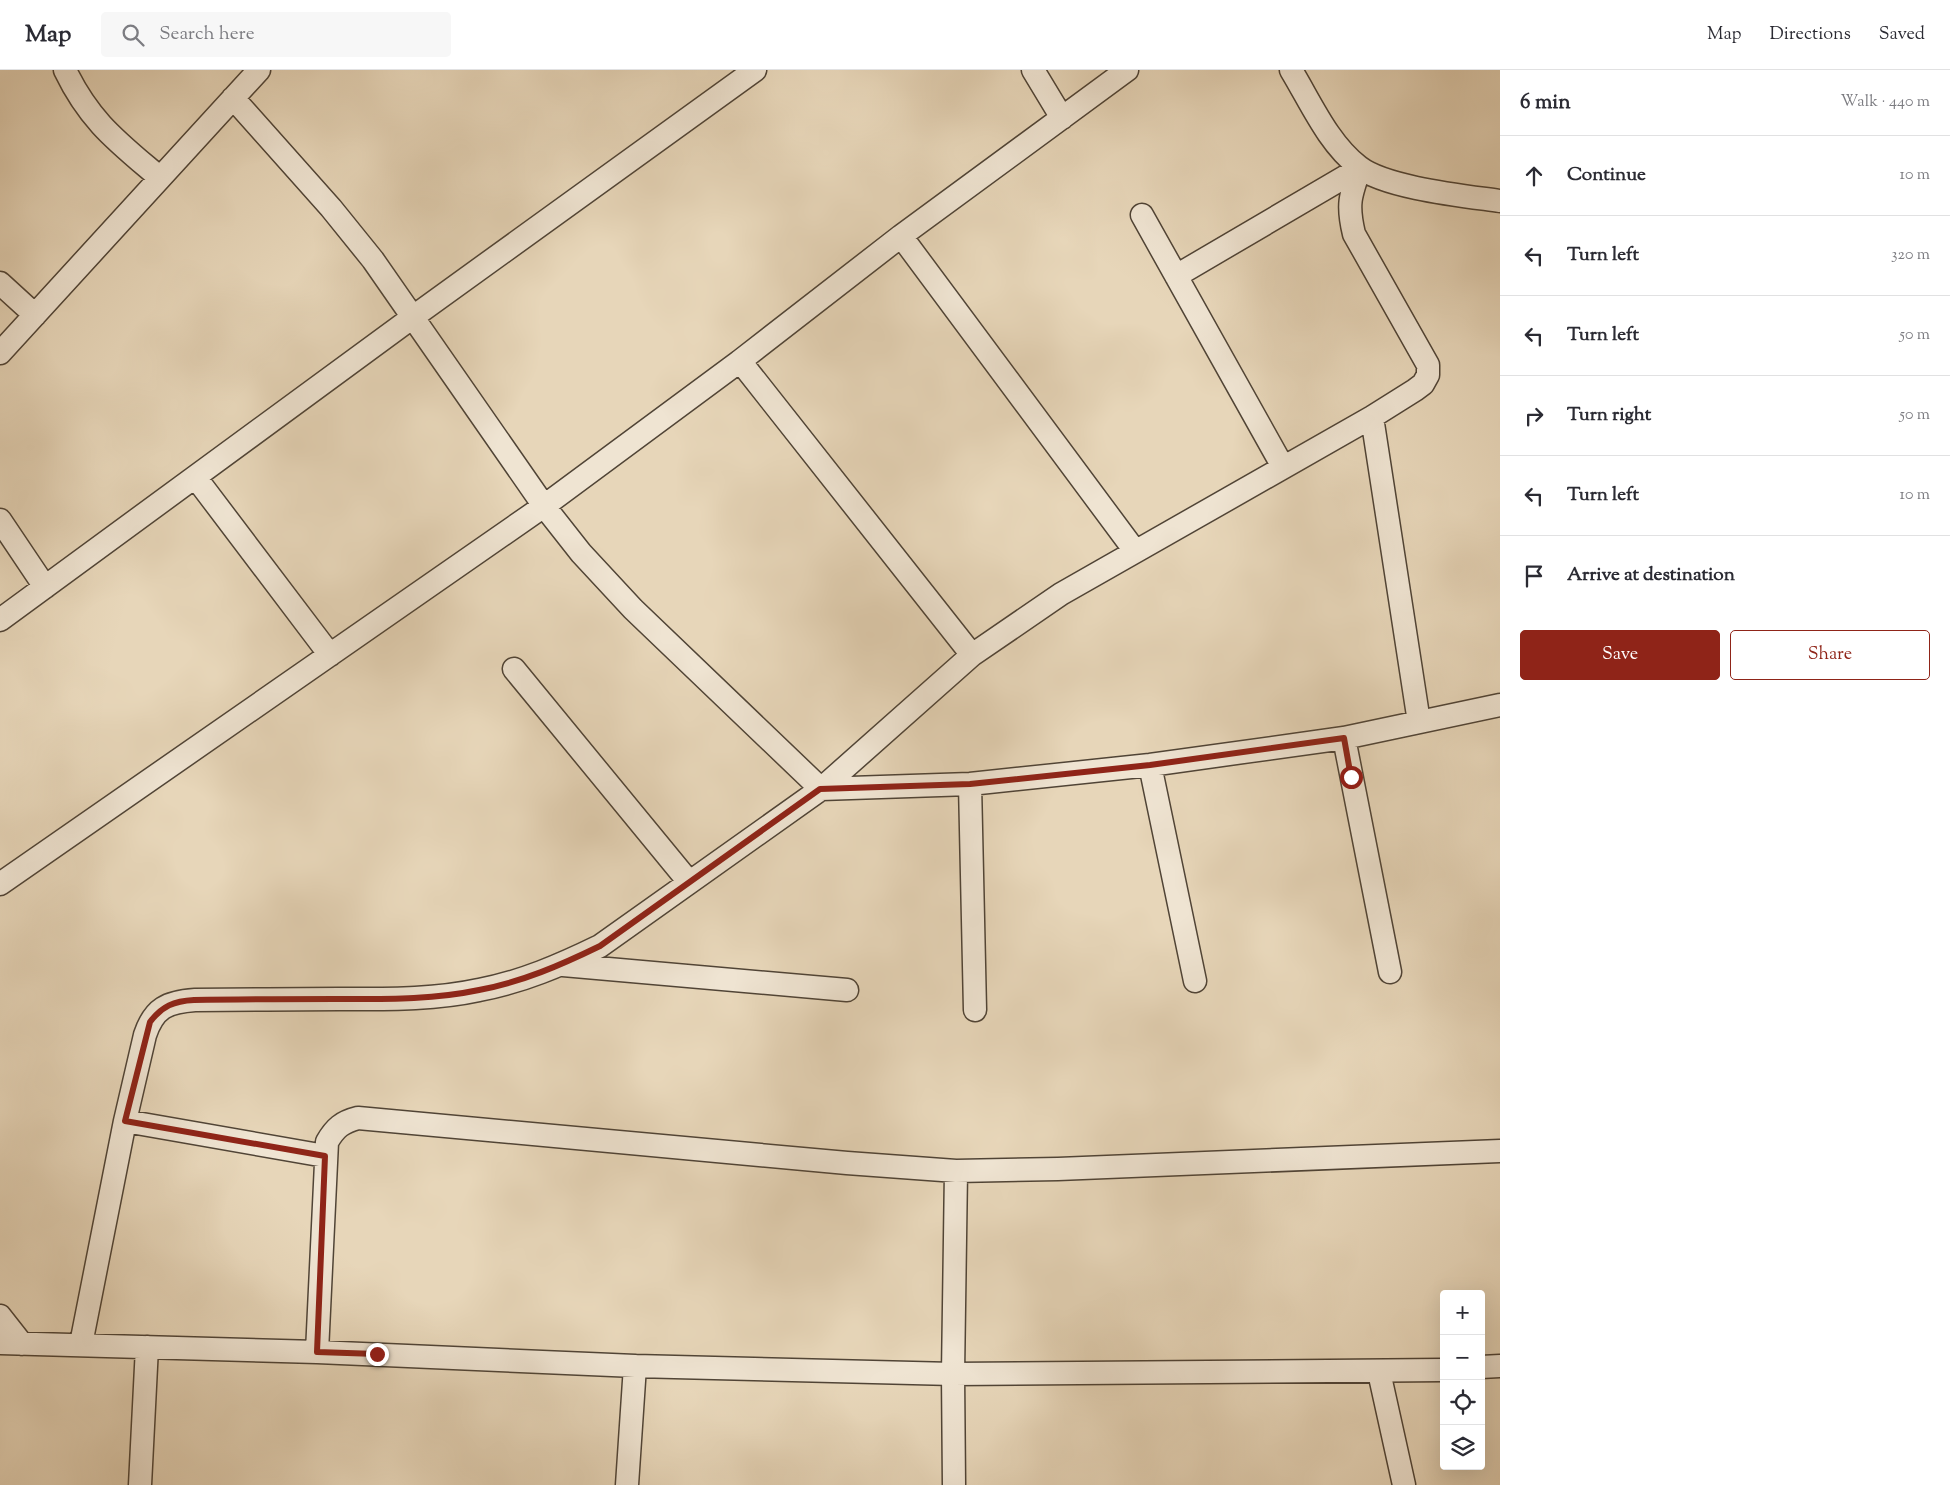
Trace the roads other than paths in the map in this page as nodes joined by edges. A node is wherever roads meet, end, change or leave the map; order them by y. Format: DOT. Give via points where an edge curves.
graph roads {
  1 [pos="65,70"];
  2 [pos="259,70"];
  3 [pos="755,70"];
  4 [pos="1033,70"];
  5 [pos="1127,70"];
  6 [pos="1291,70"];
  7 [pos="233,98"];
  8 [pos="1062,118"];
  9 [pos="1360,168"];
  10 [pos="160,178"];
  11 [pos="1500,201"];
  12 [pos="1142,215"];
  13 [pos="901,236"];
  14 [pos="1176,276"];
  15 [pos="0,283"];
  16 [pos="35,315"];
  17 [pos="413,316"];
  18 [pos="0,353"];
  19 [pos="740,361"];
  20 [pos="1372,417"];
  21 [pos="1283,467"];
  22 [pos="196,478"];
  23 [pos="544,506"];
  24 [pos="0,520"];
  25 [pos="1135,552"];
  26 [pos="46,587"];
  27 [pos="0,620"];
  28 [pos="330,655"];
  29 [pos="972,655"];
  30 [pos="514,669"];
  31 [pos="1500,705"];
  32 [pos="1419,722"];
  33 [pos="1344,738"];
  34 [pos="1150,765"];
  35 [pos="970,784"];
  36 [pos="820,789"];
  37 [pos="689,882"];
  38 [pos="0,884"];
  39 [pos="562,965"];
  40 [pos="1390,972"];
  41 [pos="1195,982"];
  42 [pos="847,990"];
  43 [pos="975,1010"];
  44 [pos="125,1121"];
  45 [pos="1500,1151"];
  46 [pos="325,1156"];
  47 [pos="956,1171"];
  48 [pos="0,1316"];
  49 [pos="11,1344"];
  50 [pos="81,1344"];
  51 [pos="147,1347"];
  52 [pos="317,1352"];
  53 [pos="635,1366"];
  54 [pos="1500,1366"];
  55 [pos="1485,1368"];
  56 [pos="1440,1370"];
  57 [pos="1379,1372"];
  58 [pos="952,1374"];
  59 [pos="140,1485"];
  60 [pos="626,1485"];
  61 [pos="954,1485"];
  62 [pos="1404,1485"];
  1 -- 10 [label="street" via="97,122"];
  2 -- 7 [label="street"];
  3 -- 17 [label="street"];
  4 -- 8 [label="street"];
  5 -- 8 [label="street"];
  6 -- 9 [label="street" via="1323,125"];
  7 -- 10 [label="street"];
  7 -- 17 [label="street" via="337,215 374,260"];
  8 -- 13 [label="street"];
  9 -- 11 [label="street" via="1407,185"];
  9 -- 14 [label="street"];
  9 -- 20 [label="street" via="1350,195 1349,214 1354,234 1428,365 1428,375 1423,384"];
  10 -- 16 [label="street"];
  12 -- 14 [label="street"];
  13 -- 19 [label="street"];
  13 -- 25 [label="street"];
  14 -- 21 [label="street"];
  15 -- 16 [label="street"];
  16 -- 18 [label="street"];
  17 -- 22 [label="street"];
  17 -- 23 [label="street"];
  19 -- 23 [label="street"];
  19 -- 29 [label="street"];
  20 -- 21 [label="street"];
  20 -- 32 [label="street"];
  21 -- 25 [label="street"];
  22 -- 26 [label="street"];
  22 -- 28 [label="street"];
  23 -- 28 [label="street"];
  23 -- 36 [label="street" via="608,584"];
  24 -- 26 [label="street"];
  25 -- 29 [label="street" via="1060,594"];
  26 -- 27 [label="street"];
  28 -- 38 [label="street"];
  29 -- 36 [label="street"];
  30 -- 37 [label="street"];
  31 -- 32 [label="street"];
  32 -- 33 [label="street"];
  33 -- 34 [label="street"];
  33 -- 40 [label="street"];
  34 -- 35 [label="street"];
  34 -- 41 [label="street"];
  35 -- 36 [label="street"];
  35 -- 43 [label="street"];
  36 -- 37 [label="street"];
  37 -- 39 [label="street" via="600,946"];
  39 -- 42 [label="street"];
  39 -- 44 [label="street" via="521,980 437,997 194,1000 169,1004 150,1022"];
  44 -- 46 [label="street"];
  44 -- 50 [label="street"];
  45 -- 47 [label="street"];
  46 -- 47 [label="street" via="327,1142 334,1130 344,1122 358,1118"];
  46 -- 52 [label="street"];
  47 -- 58 [label="street"];
  48 -- 49 [label="street"];
  49 -- 50 [label="street"];
  50 -- 51 [label="street"];
  51 -- 52 [label="street"];
  51 -- 59 [label="street"];
  52 -- 53 [label="street"];
  53 -- 58 [label="street"];
  53 -- 60 [label="street"];
  54 -- 55 [label="street"];
  56 -- 57 [label="street"];
  57 -- 58 [label="street"];
  57 -- 62 [label="street"];
  58 -- 61 [label="street"];
}
